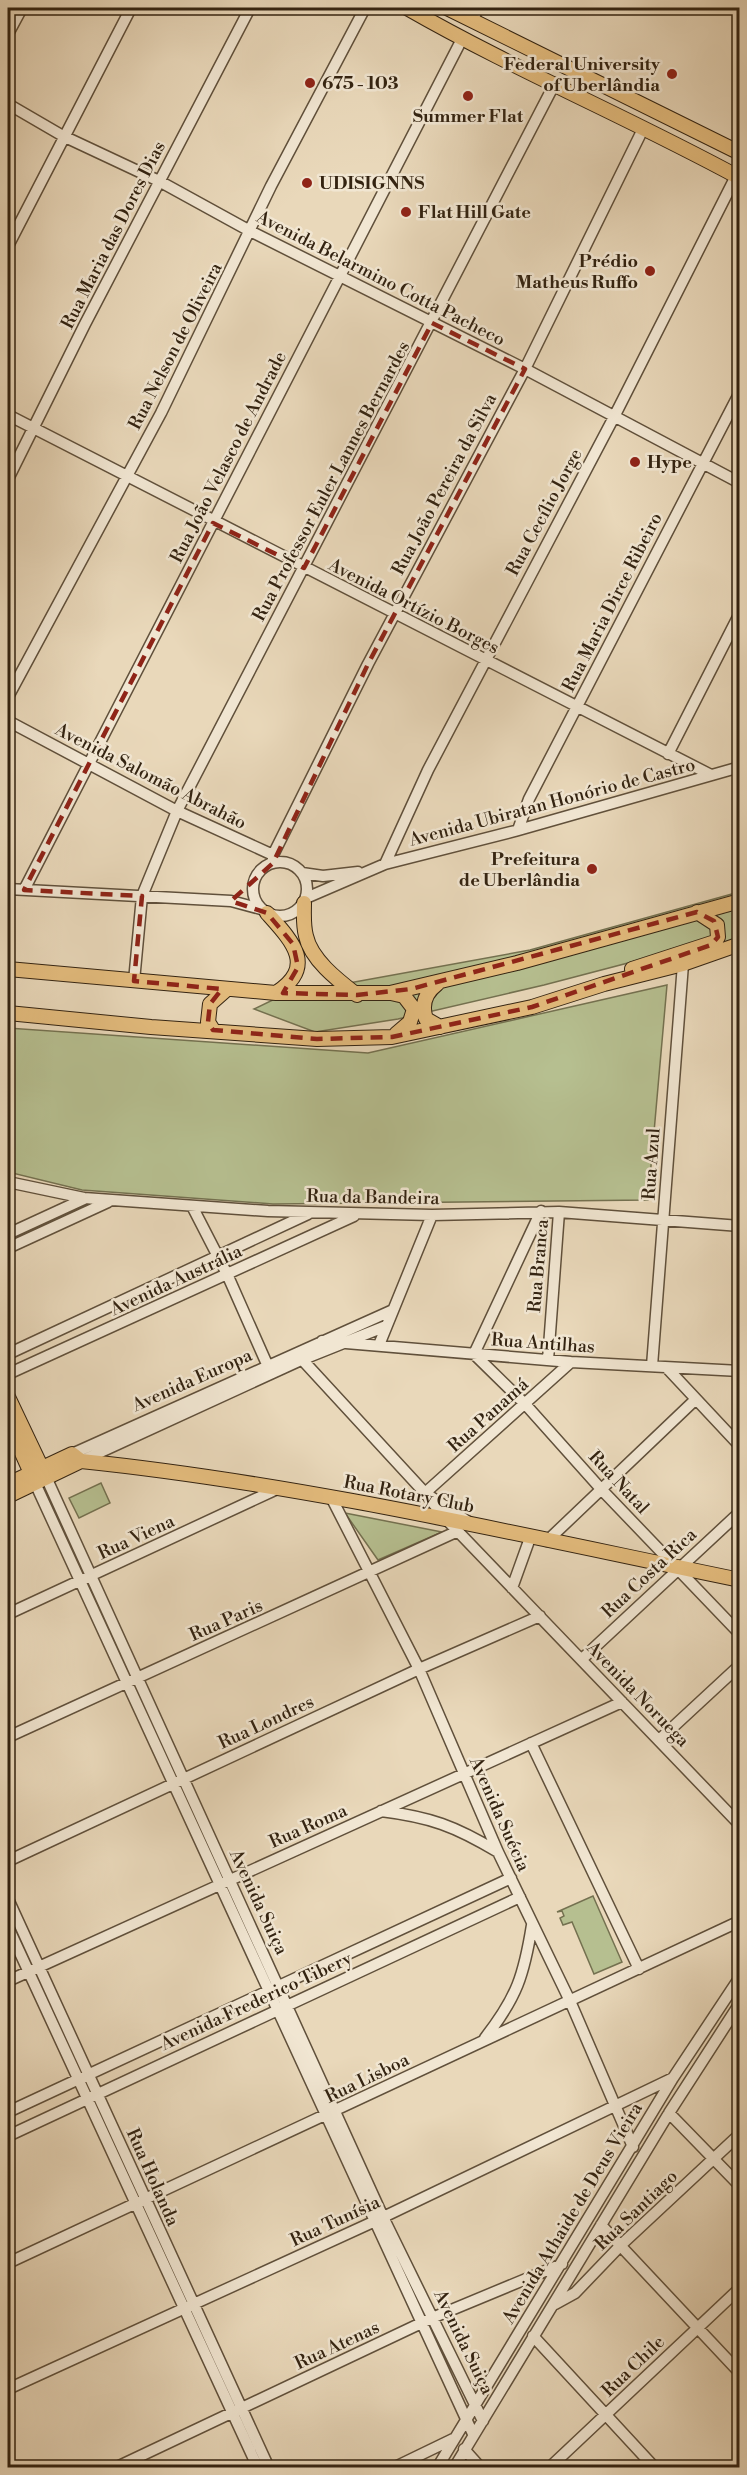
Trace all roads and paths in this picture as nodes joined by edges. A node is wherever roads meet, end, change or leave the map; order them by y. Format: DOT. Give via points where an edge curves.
graph roads {
  1 [pos="22,8"];
  2 [pos="131,8"];
  3 [pos="250,8"];
  4 [pos="365,8"];
  5 [pos="407,8"];
  6 [pos="445,8"];
  7 [pos="478,8"];
  8 [pos="472,21"];
  9 [pos="434,23"];
  10 [pos="8,34"];
  11 [pos="462,39"];
  12 [pos="555,83"];
  13 [pos="8,104"];
  14 [pos="643,129"];
  15 [pos="63,136"];
  16 [pos="740,153"];
  17 [pos="738,177"];
  18 [pos="159,182"];
  19 [pos="250,231"];
  20 [pos="8,246"];
  21 [pos="340,276"];
  22 [pos="432,323"];
  23 [pos="525,369"];
  24 [pos="740,392"];
  25 [pos="8,415"];
  26 [pos="614,417"];
  27 [pos="34,428"];
  28 [pos="702,464"];
  29 [pos="125,477"];
  30 [pos="8,479"];
  31 [pos="740,483"];
  32 [pos="213,523"];
  33 [pos="304,568"];
  34 [pos="740,613"];
  35 [pos="394,614"];
  36 [pos="486,660"];
  37 [pos="8,697"];
  38 [pos="576,707"];
  39 [pos="8,721"];
  40 [pos="668,754"];
  41 [pos="89,763"];
  42 [pos="740,767"];
  43 [pos="711,776"];
  44 [pos="177,811"];
  45 [pos="518,830"];
  46 [pos="273,859"];
  47 [pos="385,864"];
  48 [pos="373,869"];
  49 [pos="302,873"];
  50 [pos="253,886"];
  51 [pos="8,889"];
  52 [pos="24,890"];
  53 [pos="142,896"];
  54 [pos="305,900"];
  55 [pos="738,900"];
  56 [pos="231,901"];
  57 [pos="264,911"];
  58 [pos="697,912"];
  59 [pos="737,946"];
  60 [pos="683,964"];
  61 [pos="8,969"];
  62 [pos="134,981"];
  63 [pos="437,984"];
  64 [pos="604,984"];
  65 [pos="226,989"];
  66 [pos="276,993"];
  67 [pos="390,993"];
  68 [pos="357,995"];
  69 [pos="8,1013"];
  70 [pos="440,1027"];
  71 [pos="213,1030"];
  72 [pos="392,1037"];
  73 [pos="8,1182"];
  74 [pos="84,1198"];
  75 [pos="109,1201"];
  76 [pos="192,1206"];
  77 [pos="541,1211"];
  78 [pos="311,1212"];
  79 [pos="560,1212"];
  80 [pos="357,1214"];
  81 [pos="432,1215"];
  82 [pos="663,1221"];
  83 [pos="740,1226"];
  84 [pos="8,1234"];
  85 [pos="8,1248"];
  86 [pos="219,1257"];
  87 [pos="227,1274"];
  88 [pos="393,1310"];
  89 [pos="386,1326"];
  90 [pos="322,1341"];
  91 [pos="344,1343"];
  92 [pos="378,1345"];
  93 [pos="8,1354"];
  94 [pos="474,1354"];
  95 [pos="299,1356"];
  96 [pos="548,1360"];
  97 [pos="571,1362"];
  98 [pos="652,1366"];
  99 [pos="667,1368"];
  100 [pos="269,1370"];
  101 [pos="740,1371"];
  102 [pos="8,1374"];
  103 [pos="8,1397"];
  104 [pos="696,1399"];
  105 [pos="526,1405"];
  106 [pos="8,1422"];
  107 [pos="740,1446"];
  108 [pos="76,1457"];
  109 [pos="38,1475"];
  110 [pos="8,1484"];
  111 [pos="278,1489"];
  112 [pos="601,1489"];
  113 [pos="425,1493"];
  114 [pos="8,1496"];
  115 [pos="331,1497"];
  116 [pos="740,1512"];
  117 [pos="446,1519"];
  118 [pos="470,1523"];
  119 [pos="458,1531"];
  120 [pos="530,1538"];
  121 [pos="547,1541"];
  122 [pos="678,1568"];
  123 [pos="371,1572"];
  124 [pos="86,1578"];
  125 [pos="740,1580"];
  126 [pos="512,1588"];
  127 [pos="8,1614"];
  128 [pos="540,1617"];
  129 [pos="740,1634"];
  130 [pos="582,1659"];
  131 [pos="740,1665"];
  132 [pos="418,1669"];
  133 [pos="132,1680"];
  134 [pos="622,1702"];
  135 [pos="8,1737"];
  136 [pos="659,1740"];
  137 [pos="531,1743"];
  138 [pos="463,1772"];
  139 [pos="178,1781"];
  140 [pos="381,1811"];
  141 [pos="738,1822"];
  142 [pos="498,1852"];
  143 [pos="8,1861"];
  144 [pos="511,1878"];
  145 [pos="224,1881"];
  146 [pos="520,1897"];
  147 [pos="8,1899"];
  148 [pos="740,1921"];
  149 [pos="532,1924"];
  150 [pos="8,1928"];
  151 [pos="33,1969"];
  152 [pos="639,1969"];
  153 [pos="740,1977"];
  154 [pos="8,1981"];
  155 [pos="274,1988"];
  156 [pos="730,1994"];
  157 [pos="570,2001"];
  158 [pos="739,2004"];
  159 [pos="282,2007"];
  160 [pos="482,2041"];
  161 [pos="84,2076"];
  162 [pos="673,2078"];
  163 [pos="93,2096"];
  164 [pos="615,2106"];
  165 [pos="8,2112"];
  166 [pos="331,2113"];
  167 [pos="669,2113"];
  168 [pos="740,2134"];
  169 [pos="8,2136"];
  170 [pos="633,2147"];
  171 [pos="714,2158"];
  172 [pos="740,2186"];
  173 [pos="141,2202"];
  174 [pos="378,2219"];
  175 [pos="601,2225"];
  176 [pos="622,2244"];
  177 [pos="8,2263"];
  178 [pos="560,2263"];
  179 [pos="574,2270"];
  180 [pos="740,2288"];
  181 [pos="189,2305"];
  182 [pos="553,2306"];
  183 [pos="427,2321"];
  184 [pos="698,2328"];
  185 [pos="533,2336"];
  186 [pos="740,2373"];
  187 [pos="8,2389"];
  188 [pos="475,2406"];
  189 [pos="237,2411"];
  190 [pos="607,2415"];
  191 [pos="465,2420"];
  192 [pos="483,2421"];
  193 [pos="473,2434"];
  194 [pos="453,2439"];
  195 [pos="464,2449"];
  196 [pos="116,2468"];
  197 [pos="258,2468"];
  198 [pos="269,2468"];
  199 [pos="393,2468"];
  200 [pos="437,2468"];
  201 [pos="453,2468"];
  202 [pos="481,2468"];
  203 [pos="549,2468"];
  204 [pos="655,2468"];
  1 -- 10 [label="street"];
  2 -- 15 [label="street"];
  3 -- 18 [label="street, Rua Maria das Dores Dias"];
  4 -- 19 [label="street, Rua Nelson de Oliveira"];
  5 -- 9 [label="main road"];
  6 -- 8 [label="main road"];
  6 -- 9 [label="main road"];
  7 -- 8 [label="street"];
  8 -- 16 [label="main road"];
  9 -- 11 [label="main road"];
  11 -- 12 [label="main road"];
  11 -- 21 [label="street, Rua João Velasco de Andrade"];
  12 -- 14 [label="main road"];
  12 -- 22 [label="street, Rua Professor Euler Lannes Bernardes"];
  13 -- 15 [label="street, Avenida Belarmino Cotta Pacheco"];
  14 -- 17 [label="main road"];
  14 -- 23 [label="street, Rua João Pereira da Silva"];
  15 -- 18 [label="street, Avenida Belarmino Cotta Pacheco"];
  15 -- 20 [label="street"];
  17 -- 26 [label="street, Rua Cecílio Jorge"];
  18 -- 19 [label="street, Avenida Belarmino Cotta Pacheco"];
  18 -- 27 [label="street, Rua Maria das Dores Dias"];
  19 -- 21 [label="street, Avenida Belarmino Cotta Pacheco"];
  19 -- 29 [label="street, Rua Nelson de Oliveira" via="161,413"];
  21 -- 22 [label="street, Avenida Belarmino Cotta Pacheco"];
  21 -- 32 [label="street, Rua João Velasco de Andrade"];
  22 -- 23 [label="street, Avenida Belarmino Cotta Pacheco"];
  22 -- 33 [label="street, Rua Professor Euler Lannes Bernardes"];
  23 -- 26 [label="street, Avenida Belarmino Cotta Pacheco"];
  23 -- 35 [label="street, Rua João Pereira da Silva"];
  24 -- 28 [label="street, Rua Maria Dirce Ribeiro"];
  25 -- 27 [label="street, Avenida Ortízio Borges"];
  26 -- 28 [label="street, Avenida Belarmino Cotta Pacheco"];
  26 -- 36 [label="street, Rua Cecílio Jorge"];
  27 -- 29 [label="street, Avenida Ortízio Borges"];
  27 -- 30 [label="street, Rua Maria das Dores Dias"];
  28 -- 31 [label="street, Avenida Belarmino Cotta Pacheco"];
  28 -- 38 [label="street, Rua Maria Dirce Ribeiro"];
  29 -- 32 [label="street, Avenida Ortízio Borges"];
  29 -- 37 [label="street, Rua Nelson de Oliveira"];
  32 -- 33 [label="street, Avenida Ortízio Borges"];
  32 -- 41 [label="street, Rua João Velasco de Andrade"];
  33 -- 35 [label="street, Avenida Ortízio Borges"];
  33 -- 44 [label="street, Rua Professor Euler Lannes Bernardes"];
  34 -- 40 [label="street"];
  35 -- 36 [label="street, Avenida Ortízio Borges"];
  35 -- 46 [label="street, Rua João Pereira da Silva"];
  36 -- 38 [label="street, Avenida Ortízio Borges"];
  36 -- 47 [label="street, Rua Cecílio Jorge" via="428,770"];
  38 -- 40 [label="street, Avenida Ortízio Borges"];
  38 -- 45 [label="street, Rua Maria Dirce Ribeiro" via="529,799"];
  39 -- 41 [label="street, Avenida Salomão Abrahão"];
  40 -- 43 [label="street, Avenida Ortízio Borges"];
  41 -- 44 [label="street, Avenida Salomão Abrahão"];
  41 -- 52 [label="street, Rua João Velasco de Andrade"];
  42 -- 43 [label="street, Avenida Ubiratan Honório de Castro"];
  43 -- 45 [label="street, Avenida Ubiratan Honório de Castro"];
  44 -- 46 [label="street, Avenida Salomão Abrahão"];
  44 -- 53 [label="street, Rua Professor Euler Lannes Bernardes"];
  45 -- 47 [label="street, Avenida Ubiratan Honório de Castro"];
  46 -- 49 [label="street"];
  46 -- 50 [label="street" via="259,871"];
  47 -- 48 [label="street, Avenida Ubiratan Honório de Castro"];
  48 -- 49 [label="street, Avenida Ubiratan Honório de Castro" via="339,875"];
  48 -- 54 [label="street, Avenida Ubiratan Honório de Castro"];
  49 -- 54 [label="street" via="308,888"];
  50 -- 56 [label="street"];
  50 -- 57 [label="street" via="256,903"];
  51 -- 52 [label="street"];
  52 -- 53 [label="street"];
  53 -- 56 [label="street"];
  53 -- 62 [label="street, Rua Professor Euler Lannes Bernardes"];
  54 -- 57 [label="street" via="292,914 275,916"];
  54 -- 68 [label="main road" via="304,929 310,947 324,966"];
  55 -- 58 [label="main road"];
  56 -- 57 [label="street"];
  57 -- 66 [label="main road" via="293,944 298,964 290,984"];
  58 -- 63 [label="main road"];
  58 -- 64 [label="main road" via="717,925 715,942 627,970"];
  59 -- 60 [label="main road"];
  60 -- 64 [label="main road"];
  60 -- 82 [label="street, Rua Azul"];
  61 -- 62 [label="main road"];
  62 -- 65 [label="main road"];
  63 -- 67 [label="main road"];
  63 -- 70 [label="main road" via="425,998 423,1011 426,1019"];
  64 -- 70 [label="main road" via="532,1007"];
  65 -- 66 [label="main road"];
  65 -- 71 [label="main road" via="210,1004 208,1022"];
  66 -- 68 [label="main road"];
  67 -- 68 [label="main road"];
  67 -- 72 [label="main road" via="404,996 414,1009 410,1022"];
  69 -- 71 [label="main road"];
  70 -- 72 [label="main road"];
  71 -- 72 [label="main road" via="317,1039"];
  73 -- 74 [label="street, Rua da Bandeira"];
  74 -- 75 [label="street, Rua da Bandeira"];
  74 -- 84 [label="street"];
  75 -- 76 [label="street, Rua da Bandeira"];
  75 -- 85 [label="street"];
  76 -- 78 [label="street, Rua da Bandeira"];
  76 -- 86 [label="street"];
  77 -- 79 [label="street, Rua da Bandeira"];
  77 -- 81 [label="street, Rua da Bandeira"];
  77 -- 94 [label="street"];
  78 -- 80 [label="street, Rua da Bandeira"];
  78 -- 86 [label="street, Avenida Austrália"];
  79 -- 82 [label="street, Rua da Bandeira"];
  79 -- 96 [label="street, Rua Branca"];
  80 -- 81 [label="street, Rua da Bandeira"];
  80 -- 87 [label="street, Avenida Austrália"];
  81 -- 88 [label="street"];
  82 -- 83 [label="street, Rua da Bandeira"];
  82 -- 98 [label="street, Rua Azul"];
  86 -- 87 [label="street"];
  86 -- 93 [label="street, Avenida Austrália"];
  87 -- 100 [label="street"];
  87 -- 102 [label="street, Avenida Austrália"];
  88 -- 89 [label="street"];
  88 -- 90 [label="street, Avenida Europa"];
  89 -- 91 [label="street, Avenida Europa"];
  89 -- 92 [label="street"];
  90 -- 91 [label="street, Rua Antilhas"];
  90 -- 95 [label="street, Avenida Europa"];
  91 -- 92 [label="street, Rua Antilhas"];
  91 -- 95 [label="street, Avenida Europa"];
  92 -- 94 [label="street, Rua Antilhas"];
  94 -- 96 [label="street, Rua Antilhas"];
  94 -- 105 [label="street, Rua Natal"];
  95 -- 100 [label="street, Avenida Europa"];
  95 -- 113 [label="street"];
  96 -- 97 [label="street, Rua Antilhas"];
  97 -- 98 [label="street, Rua Antilhas"];
  97 -- 105 [label="street, Rua Panamá"];
  98 -- 99 [label="street, Rua Antilhas"];
  99 -- 101 [label="street, Rua Antilhas"];
  99 -- 104 [label="street"];
  100 -- 108 [label="street, Avenida Europa"];
  103 -- 109 [label="main road, Avenida Suiça"];
  104 -- 107 [label="street"];
  104 -- 112 [label="street"];
  105 -- 112 [label="street, Rua Natal"];
  105 -- 113 [label="street, Rua Panamá"];
  106 -- 109 [label="main road, Avenida Suiça"];
  108 -- 109 [label="main road, Avenida Europa"];
  108 -- 111 [label="main road, Rua Rotary Club"];
  109 -- 110 [label="main road, Avenida Europa"];
  109 -- 114 [label="main road, Avenida Europa"];
  109 -- 124 [label="street, Avenida Suiça"];
  111 -- 115 [label="main road, Rua Rotary Club"];
  111 -- 124 [label="street, Rua Viena"];
  112 -- 121 [label="street"];
  112 -- 122 [label="street, Rua Natal"];
  113 -- 117 [label="street, Avenida Noruega"];
  113 -- 118 [label="street"];
  115 -- 117 [label="main road, Rua Rotary Club"];
  115 -- 123 [label="street, Avenida Suécia"];
  116 -- 122 [label="street, Rua Costa Rica"];
  117 -- 118 [label="main road, Rua Rotary Club"];
  117 -- 119 [label="street, Avenida Noruega"];
  118 -- 120 [label="main road, Rua Rotary Club"];
  119 -- 123 [label="street, Rua Paris"];
  119 -- 126 [label="street, Avenida Noruega"];
  120 -- 121 [label="main road, Rua Rotary Club"];
  120 -- 126 [label="street"];
  121 -- 122 [label="main road, Rua Rotary Club"];
  122 -- 125 [label="main road, Rua Rotary Club"];
  122 -- 129 [label="street, Rua Natal"];
  122 -- 130 [label="street, Rua Costa Rica"];
  123 -- 132 [label="street, Avenida Suécia"];
  123 -- 133 [label="street, Rua Paris"];
  124 -- 127 [label="street, Rua Viena"];
  124 -- 133 [label="street, Avenida Suiça"];
  126 -- 128 [label="street, Avenida Noruega"];
  128 -- 130 [label="street, Avenida Noruega"];
  128 -- 132 [label="street, Rua Londres"];
  130 -- 134 [label="street, Avenida Noruega"];
  131 -- 136 [label="street"];
  132 -- 138 [label="street, Avenida Suécia"];
  132 -- 139 [label="street, Rua Londres"];
  133 -- 135 [label="street, Rua Paris"];
  133 -- 139 [label="street, Avenida Suiça"];
  134 -- 136 [label="street, Avenida Noruega"];
  134 -- 137 [label="street, Rua Roma"];
  136 -- 141 [label="street, Avenida Noruega"];
  137 -- 138 [label="street, Rua Roma"];
  137 -- 152 [label="street"];
  138 -- 140 [label="street, Rua Roma"];
  138 -- 142 [label="street, Avenida Suécia"];
  139 -- 143 [label="street, Rua Londres"];
  139 -- 145 [label="street, Avenida Suiça"];
  140 -- 142 [label="street" via="438,1821 464,1831"];
  140 -- 145 [label="street, Rua Roma"];
  142 -- 144 [label="street, Avenida Suécia"];
  144 -- 146 [label="street, Avenida Suécia"];
  144 -- 155 [label="street, Avenida Frederico Tibery"];
  145 -- 151 [label="street, Rua Roma"];
  145 -- 155 [label="street, Avenida Suiça"];
  146 -- 149 [label="street, Avenida Suécia"];
  146 -- 159 [label="street, Avenida Frederico Tibery"];
  147 -- 151 [label="street, Rua Holanda"];
  148 -- 152 [label="street, Rua Lisboa"];
  149 -- 157 [label="street, Avenida Suécia"];
  149 -- 160 [label="street" via="517,1989"];
  150 -- 151 [label="street, Rua Holanda"];
  151 -- 154 [label="street, Rua Roma"];
  151 -- 161 [label="street, Rua Holanda"];
  152 -- 157 [label="street, Rua Lisboa"];
  153 -- 156 [label="street, Avenida Athaide de Deus Vieira"];
  155 -- 159 [label="street, Avenida Suiça"];
  155 -- 161 [label="street, Avenida Frederico Tibery"];
  156 -- 158 [label="street"];
  156 -- 162 [label="street, Avenida Athaide de Deus Vieira"];
  157 -- 160 [label="street, Rua Lisboa"];
  157 -- 164 [label="street, Avenida Suécia"];
  158 -- 167 [label="street, Avenida Athaide de Deus Vieira"];
  159 -- 163 [label="street, Avenida Frederico Tibery"];
  159 -- 166 [label="street, Avenida Suiça"];
  160 -- 166 [label="street, Rua Lisboa"];
  161 -- 163 [label="street, Rua Holanda"];
  161 -- 165 [label="street, Avenida Frederico Tibery"];
  162 -- 164 [label="street, Rua Tunísia"];
  162 -- 170 [label="street, Avenida Athaide de Deus Vieira"];
  163 -- 169 [label="street, Avenida Frederico Tibery"];
  163 -- 173 [label="street, Rua Holanda"];
  164 -- 170 [label="street, Avenida Suécia"];
  164 -- 174 [label="street, Rua Tunísia"];
  166 -- 173 [label="street, Rua Lisboa"];
  166 -- 174 [label="street, Avenida Suiça"];
  167 -- 171 [label="street"];
  167 -- 175 [label="street, Avenida Athaide de Deus Vieira"];
  168 -- 171 [label="street, Rua Santiago"];
  170 -- 178 [label="street, Avenida Athaide de Deus Vieira"];
  171 -- 172 [label="street"];
  171 -- 176 [label="street, Rua Santiago"];
  173 -- 177 [label="street, Rua Lisboa"];
  173 -- 181 [label="street, Rua Holanda"];
  174 -- 181 [label="street, Rua Tunísia"];
  174 -- 183 [label="street, Avenida Suiça"];
  175 -- 176 [label="street"];
  175 -- 179 [label="street, Avenida Athaide de Deus Vieira"];
  176 -- 182 [label="street, Rua Santiago" via="574,2293"];
  176 -- 184 [label="street"];
  178 -- 179 [label="street"];
  178 -- 183 [label="street, Rua Atenas"];
  178 -- 188 [label="street, Avenida Athaide de Deus Vieira"];
  179 -- 182 [label="street, Avenida Athaide de Deus Vieira"];
  180 -- 184 [label="street, Rua Chile"];
  181 -- 187 [label="street, Rua Tunísia"];
  181 -- 189 [label="street, Rua Holanda"];
  182 -- 185 [label="street, Avenida Athaide de Deus Vieira"];
  183 -- 188 [label="street, Avenida Suiça"];
  183 -- 189 [label="street, Rua Atenas"];
  183 -- 191 [label="street, Avenida Suiça"];
  184 -- 186 [label="street"];
  184 -- 190 [label="street, Rua Chile"];
  185 -- 190 [label="street"];
  185 -- 192 [label="street, Avenida Athaide de Deus Vieira"];
  188 -- 191 [label="street, Avenida Athaide de Deus Vieira"];
  188 -- 192 [label="street, Avenida Suiça"];
  189 -- 196 [label="street, Rua Atenas"];
  189 -- 197 [label="street, Rua Holanda"];
  189 -- 198 [label="street, Rua Holanda"];
  190 -- 203 [label="street, Rua Chile"];
  190 -- 204 [label="street"];
  191 -- 193 [label="street, Avenida Suiça"];
  191 -- 194 [label="street, Avenida Athaide de Deus Vieira"];
  192 -- 193 [label="street, Avenida Athaide de Deus Vieira"];
  193 -- 195 [label="street, Avenida Athaide de Deus Vieira"];
  194 -- 199 [label="street"];
  194 -- 200 [label="street, Avenida Athaide de Deus Vieira"];
  195 -- 201 [label="street, Avenida Athaide de Deus Vieira"];
  195 -- 202 [label="street"];
}
